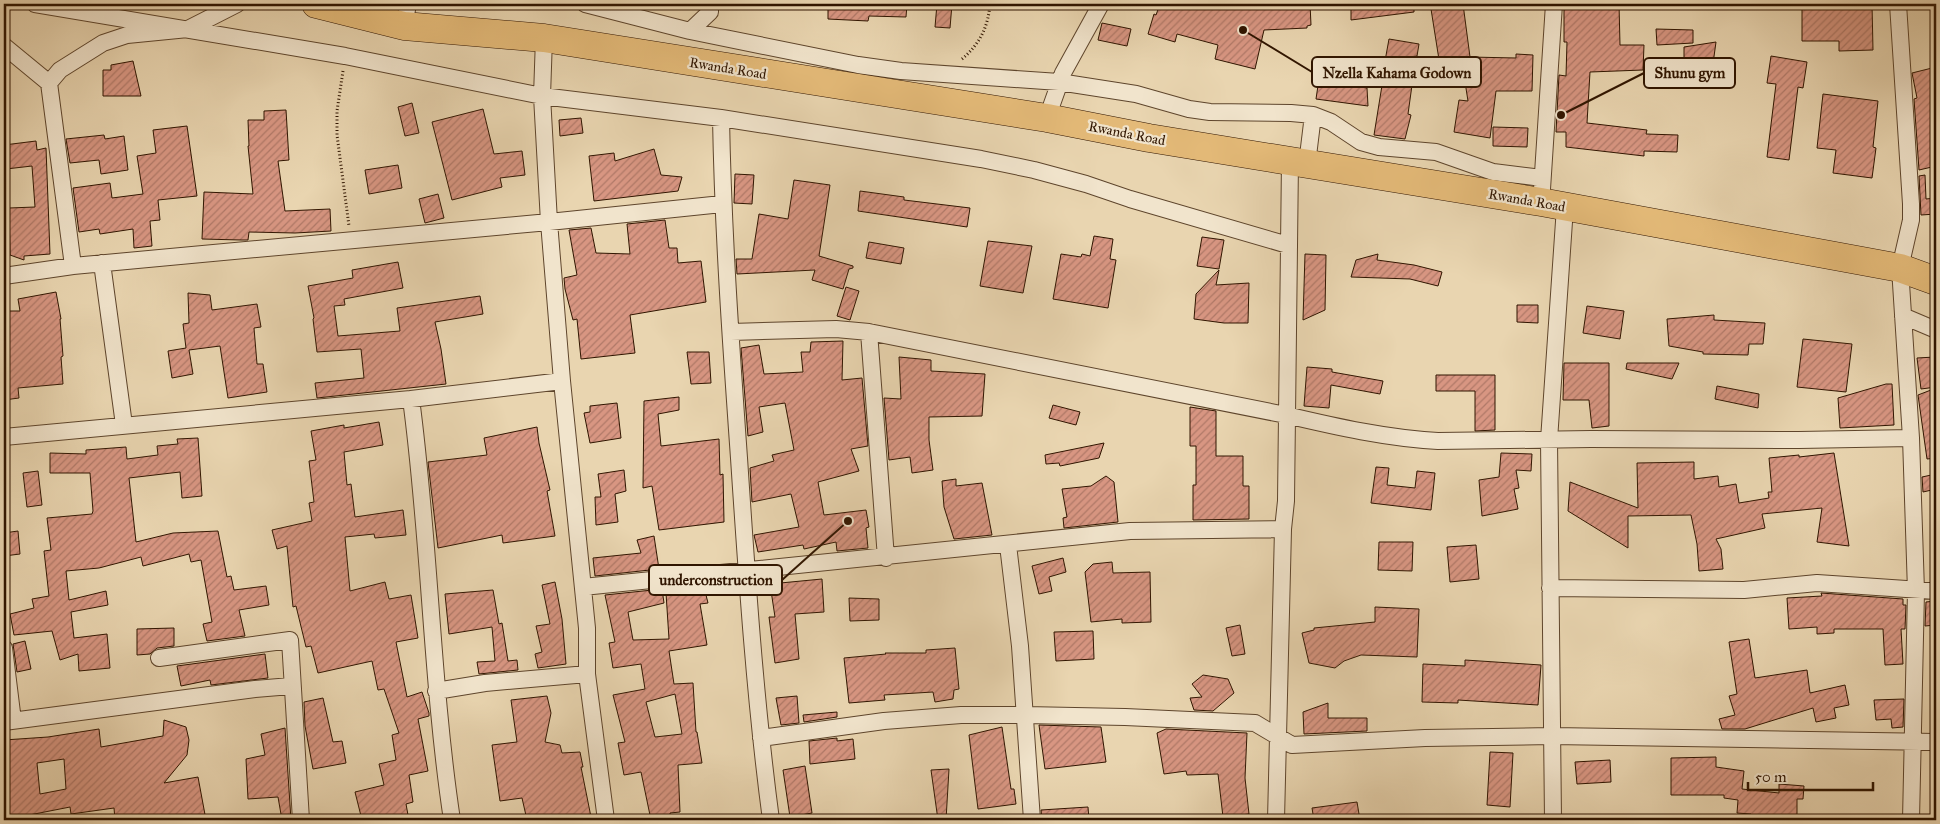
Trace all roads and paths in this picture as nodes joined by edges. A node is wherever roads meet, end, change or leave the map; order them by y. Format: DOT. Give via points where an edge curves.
graph roads {
  1 [pos="35,4"];
  2 [pos="237,4"];
  3 [pos="316,4"];
  4 [pos="585,4"];
  5 [pos="710,4"];
  6 [pos="990,4"];
  7 [pos="1101,4"];
  8 [pos="1554,4"];
  9 [pos="1898,4"];
  10 [pos="408,8"];
  11 [pos="188,29"];
  12 [pos="690,30"];
  13 [pos="544,38"];
  14 [pos="4,46"];
  15 [pos="345,56"];
  16 [pos="942,74"];
  17 [pos="1059,82"];
  18 [pos="49,83"];
  19 [pos="542,96"];
  20 [pos="1313,115"];
  21 [pos="721,118"];
  22 [pos="1047,118"];
  23 [pos="1298,163"];
  24 [pos="1550,196"];
  25 [pos="722,204"];
  26 [pos="549,222"];
  27 [pos="351,240"];
  28 [pos="1288,245"];
  29 [pos="102,263"];
  30 [pos="73,266"];
  31 [pos="1900,268"];
  32 [pos="4,276"];
  33 [pos="1936,281"];
  34 [pos="1903,316"];
  35 [pos="1936,330"];
  36 [pos="730,332"];
  37 [pos="869,332"];
  38 [pos="562,381"];
  39 [pos="411,399"];
  40 [pos="1286,415"];
  41 [pos="124,425"];
  42 [pos="4,437"];
  43 [pos="1911,438"];
  44 [pos="1549,440"];
  45 [pos="1283,529"];
  46 [pos="1008,545"];
  47 [pos="886,558"];
  48 [pos="747,572"];
  49 [pos="584,587"];
  50 [pos="1550,588"];
  51 [pos="1916,591"];
  52 [pos="1936,591"];
  53 [pos="4,648"];
  54 [pos="159,658"];
  55 [pos="587,674"];
  56 [pos="291,686"];
  57 [pos="436,691"];
  58 [pos="1026,715"];
  59 [pos="8,721"];
  60 [pos="1552,736"];
  61 [pos="1278,737"];
  62 [pos="761,738"];
  63 [pos="1912,742"];
  64 [pos="1936,742"];
  65 [pos="301,820"];
  66 [pos="448,820"];
  67 [pos="606,820"];
  68 [pos="771,820"];
  69 [pos="1032,820"];
  70 [pos="1276,820"];
  71 [pos="1553,820"];
  72 [pos="1910,820"];
  1 -- 11 [label="street"];
  2 -- 11 [label="street"];
  3 -- 10 [label="highway, Rwanda Road"];
  4 -- 12 [label="street"];
  5 -- 12 [label="street" via="710,12"];
  6 -- 16 [label="path" via="985,29 977,45"];
  7 -- 17 [label="street"];
  8 -- 24 [label="street"];
  9 -- 31 [label="street" via="1911,204"];
  10 -- 13 [label="highway, Rwanda Road"];
  11 -- 15 [label="street"];
  11 -- 18 [label="street" via="127,34 103,43 60,70"];
  12 -- 16 [label="street" via="858,65"];
  13 -- 19 [label="street"];
  13 -- 22 [label="highway, Rwanda Road"];
  14 -- 18 [label="street"];
  15 -- 19 [label="street"];
  15 -- 27 [label="path" via="337,136"];
  16 -- 17 [label="street"];
  17 -- 20 [label="street" via="1136,94 1210,112"];
  17 -- 22 [label="street"];
  18 -- 30 [label="street"];
  19 -- 21 [label="street"];
  19 -- 26 [label="street"];
  20 -- 23 [label="street"];
  20 -- 24 [label="street" via="1331,122 1361,142 1379,147 1436,152"];
  21 -- 25 [label="street"];
  21 -- 28 [label="street" via="1034,170"];
  22 -- 23 [label="highway, Rwanda Road"];
  23 -- 24 [label="highway, Rwanda Road"];
  23 -- 28 [label="street"];
  24 -- 31 [label="highway, Rwanda Road"];
  24 -- 44 [label="street"];
  25 -- 26 [label="street"];
  25 -- 36 [label="street"];
  26 -- 27 [label="street"];
  26 -- 38 [label="street"];
  27 -- 29 [label="street"];
  28 -- 40 [label="street"];
  29 -- 30 [label="street"];
  29 -- 41 [label="street"];
  30 -- 32 [label="street"];
  31 -- 33 [label="highway, Rwanda Road"];
  31 -- 34 [label="street"];
  34 -- 35 [label="street"];
  34 -- 43 [label="street"];
  36 -- 37 [label="street" via="836,329"];
  36 -- 48 [label="street"];
  37 -- 40 [label="street"];
  37 -- 47 [label="street"];
  38 -- 39 [label="street"];
  38 -- 49 [label="street"];
  39 -- 41 [label="street"];
  39 -- 57 [label="street" via="420,474"];
  40 -- 44 [label="street" via="1355,431 1412,439"];
  40 -- 45 [label="street"];
  41 -- 42 [label="street"];
  43 -- 44 [label="street"];
  43 -- 51 [label="street"];
  44 -- 50 [label="street"];
  45 -- 46 [label="street" via="1130,531"];
  45 -- 61 [label="street"];
  46 -- 47 [label="street"];
  46 -- 58 [label="street"];
  47 -- 48 [label="street"];
  48 -- 49 [label="street"];
  48 -- 62 [label="street"];
  49 -- 55 [label="street"];
  50 -- 51 [label="street" via="1744,590 1817,584"];
  50 -- 60 [label="street"];
  51 -- 52 [label="street"];
  51 -- 63 [label="street"];
  53 -- 59 [label="street"];
  54 -- 56 [label="street" via="290,640"];
  55 -- 57 [label="street"];
  55 -- 67 [label="street"];
  56 -- 59 [label="street"];
  56 -- 65 [label="street"];
  57 -- 66 [label="street"];
  58 -- 61 [label="street" via="1246,722 1263,727"];
  58 -- 62 [label="street" via="907,719"];
  58 -- 69 [label="street"];
  60 -- 61 [label="street" via="1292,745"];
  60 -- 63 [label="street"];
  60 -- 71 [label="street"];
  61 -- 70 [label="street"];
  62 -- 68 [label="street"];
  63 -- 64 [label="street"];
  63 -- 72 [label="street"];
}
